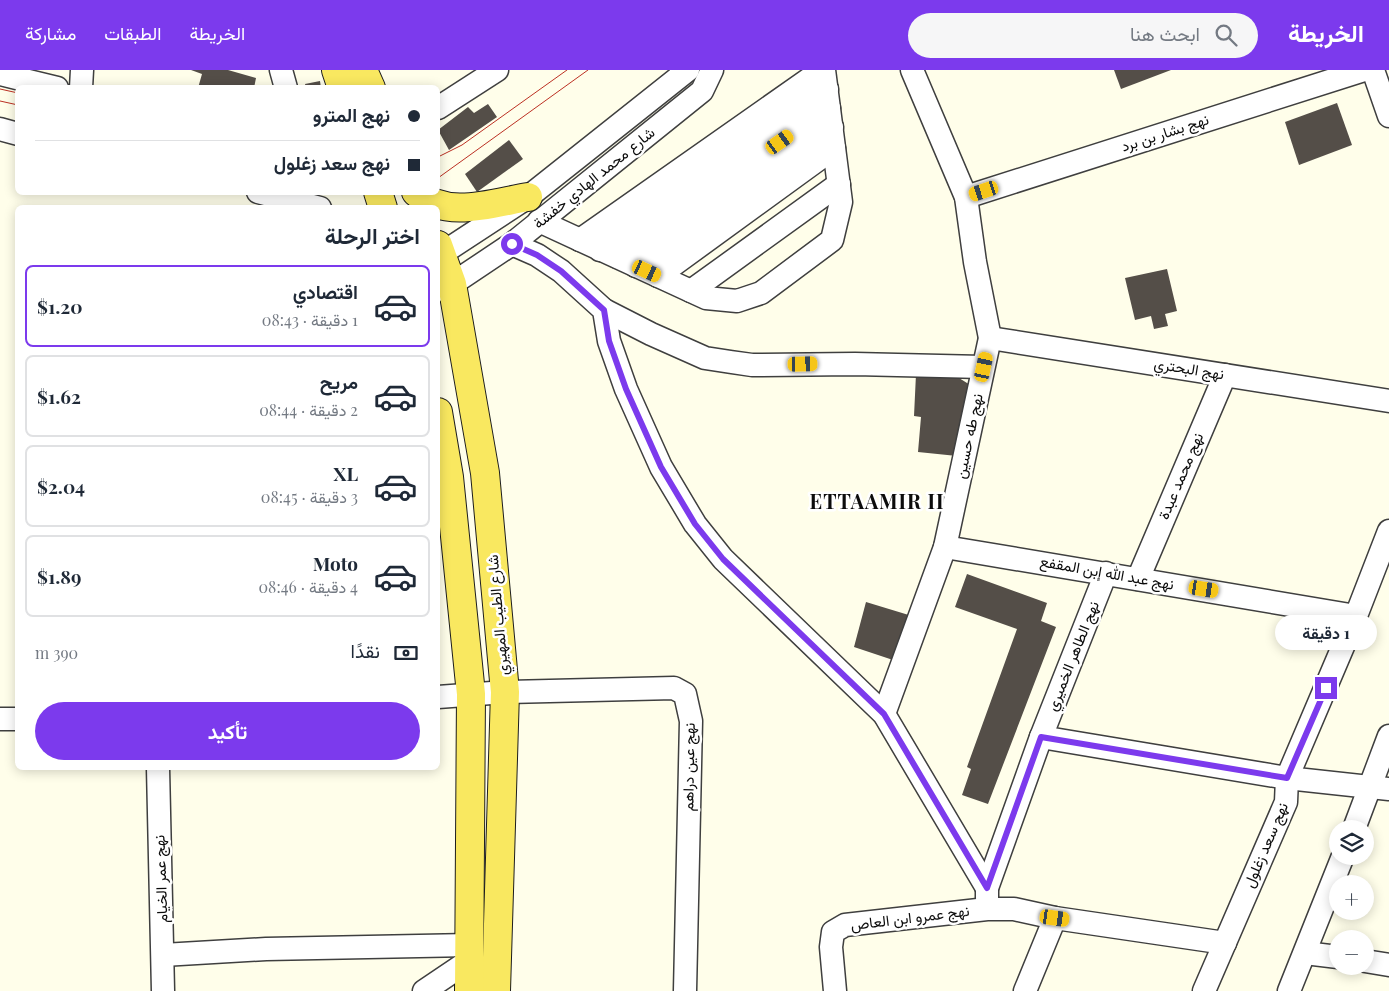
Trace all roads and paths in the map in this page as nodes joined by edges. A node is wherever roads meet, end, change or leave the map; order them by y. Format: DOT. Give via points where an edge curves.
graph roads {
  1 [pos="82,70"];
  2 [pos="281,70"];
  3 [pos="496,70"];
  4 [pos="688,70"];
  5 [pos="712,70"];
  6 [pos="912,70"];
  7 [pos="1364,70"];
  8 [pos="1373,70"];
  9 [pos="0,74"];
  10 [pos="344,79"];
  11 [pos="45,85"];
  12 [pos="81,85"];
  13 [pos="285,85"];
  14 [pos="362,85"];
  15 [pos="440,107"];
  16 [pos="1389,116"];
  17 [pos="832,129"];
  18 [pos="0,130"];
  19 [pos="15,133"];
  20 [pos="270,195"];
  21 [pos="420,195"];
  22 [pos="966,197"];
  23 [pos="308,205"];
  24 [pos="435,205"];
  25 [pos="440,206"];
  26 [pos="534,209"];
  27 [pos="512,244"];
  28 [pos="440,252"];
  29 [pos="609,253"];
  30 [pos="440,258"];
  31 [pos="445,287"];
  32 [pos="682,287"];
  33 [pos="604,310"];
  34 [pos="990,338"];
  35 [pos="984,367"];
  36 [pos="1225,375"];
  37 [pos="1389,401"];
  38 [pos="440,424"];
  39 [pos="1389,531"];
  40 [pos="945,546"];
  41 [pos="1106,573"];
  42 [pos="1138,578"];
  43 [pos="1356,616"];
  44 [pos="505,692"];
  45 [pos="471,694"];
  46 [pos="440,697"];
  47 [pos="884,714"];
  48 [pos="0,719"];
  49 [pos="15,719"];
  50 [pos="1389,736"];
  51 [pos="1041,737"];
  52 [pos="158,770"];
  53 [pos="1287,778"];
  54 [pos="1380,787"];
  55 [pos="1360,820"];
  56 [pos="1339,865"];
  57 [pos="987,899"];
  58 [pos="1055,918"];
  59 [pos="1225,943"];
  60 [pos="470,952"];
  61 [pos="1305,953"];
  62 [pos="163,955"];
  63 [pos="1329,957"];
  64 [pos="1374,963"];
  65 [pos="1389,965"];
  66 [pos="163,991"];
  67 [pos="424,991"];
  68 [pos="469,991"];
  69 [pos="496,991"];
  70 [pos="685,991"];
  71 [pos="835,991"];
  72 [pos="1025,991"];
  73 [pos="1204,991"];
  74 [pos="1289,991"];
  1 -- 12 [label="street"];
  2 -- 13 [label="street"];
  3 -- 15 [label="street"];
  4 -- 26 [label="street, شارع محمد الهادي خفشة"];
  5 -- 26 [label="street, شارع محمد الهادي خفشة" via="702,91"];
  6 -- 22 [label="street, نهج طه حسين"];
  7 -- 22 [label="street, نهج بشار بن برد"];
  8 -- 16 [label="street"];
  9 -- 11 [label="street"];
  10 -- 14 [label="main road"];
  17 -- 29 [label="street"];
  17 -- 29 [label="street"];
  17 -- 32 [label="street"];
  17 -- 32 [label="street"];
  17 -- 32 [label="street" via="832,240 760,293 736,301"];
  18 -- 19 [label="street"];
  20 -- 23 [label="street"];
  21 -- 24 [label="main road"];
  22 -- 34 [label="street, نهج طه حسين"];
  25 -- 26 [label="main road"];
  26 -- 27 [label="street, شارع محمد الهادي خفشة"];
  26 -- 28 [label="street, شارع محمد الهادي خفشة"];
  26 -- 29 [label="street"];
  27 -- 31 [label="street, شارع محمد الهادي خفشة"];
  27 -- 33 [label="street" via="561,271"];
  29 -- 32 [label="street"];
  30 -- 31 [label="main road, شارع الطيب المهيري"];
  31 -- 44 [label="main road, شارع الطيب المهيري" via="485,473"];
  33 -- 35 [label="street" via="706,358 722,361 752,365"];
  33 -- 47 [label="street" via="609,341 626,389 661,467 695,524 723,559"];
  34 -- 35 [label="street, نهج طه حسين"];
  34 -- 36 [label="street, نهج البحتري"];
  35 -- 40 [label="street, نهج طه حسين"];
  36 -- 37 [label="street, نهج البحتري"];
  36 -- 42 [label="street, نهج محمد عبدة"];
  38 -- 45 [label="main road" via="449,477"];
  39 -- 43 [label="street, نهج سعد زغلول"];
  40 -- 41 [label="street, نهج عبد الله إبن المقفع"];
  40 -- 47 [label="street, نهج طه حسين"];
  41 -- 42 [label="street, نهج عبد الله إبن المقفع"];
  41 -- 51 [label="street, نهج الطاهر الخميري"];
  42 -- 43 [label="street, نهج عبد الله إبن المقفع"];
  43 -- 53 [label="street, نهج سعد زغلول"];
  44 -- 45 [label="street, نهج عين دراهم"];
  44 -- 69 [label="main road, شارع الطيب المهيري"];
  44 -- 70 [label="street, نهج عين دراهم" via="674,688 685,694 691,721"];
  45 -- 46 [label="street, نهج عين دراهم"];
  45 -- 60 [label="main road"];
  47 -- 57 [label="street"];
  48 -- 49 [label="street"];
  50 -- 54 [label="street"];
  51 -- 53 [label="street"];
  51 -- 57 [label="street, نهج الطاهر الخميري"];
  52 -- 62 [label="street, نهج عمر الخيام"];
  53 -- 54 [label="street"];
  53 -- 59 [label="street, نهج سعد زغلول" via="1286,802"];
  54 -- 55 [label="street"];
  56 -- 61 [label="street"];
  57 -- 58 [label="street"];
  57 -- 71 [label="street, نهج عمرو ابن العاص" via="845,925 833,932 831,947"];
  58 -- 59 [label="street"];
  58 -- 72 [label="street"];
  59 -- 73 [label="street, نهج سعد زغلول"];
  60 -- 62 [label="street" via="266,949"];
  60 -- 67 [label="street"];
  60 -- 68 [label="main road"];
  61 -- 63 [label="street"];
  61 -- 74 [label="street"];
  62 -- 66 [label="street, نهج عمر الخيام"];
  64 -- 65 [label="street"];
}
